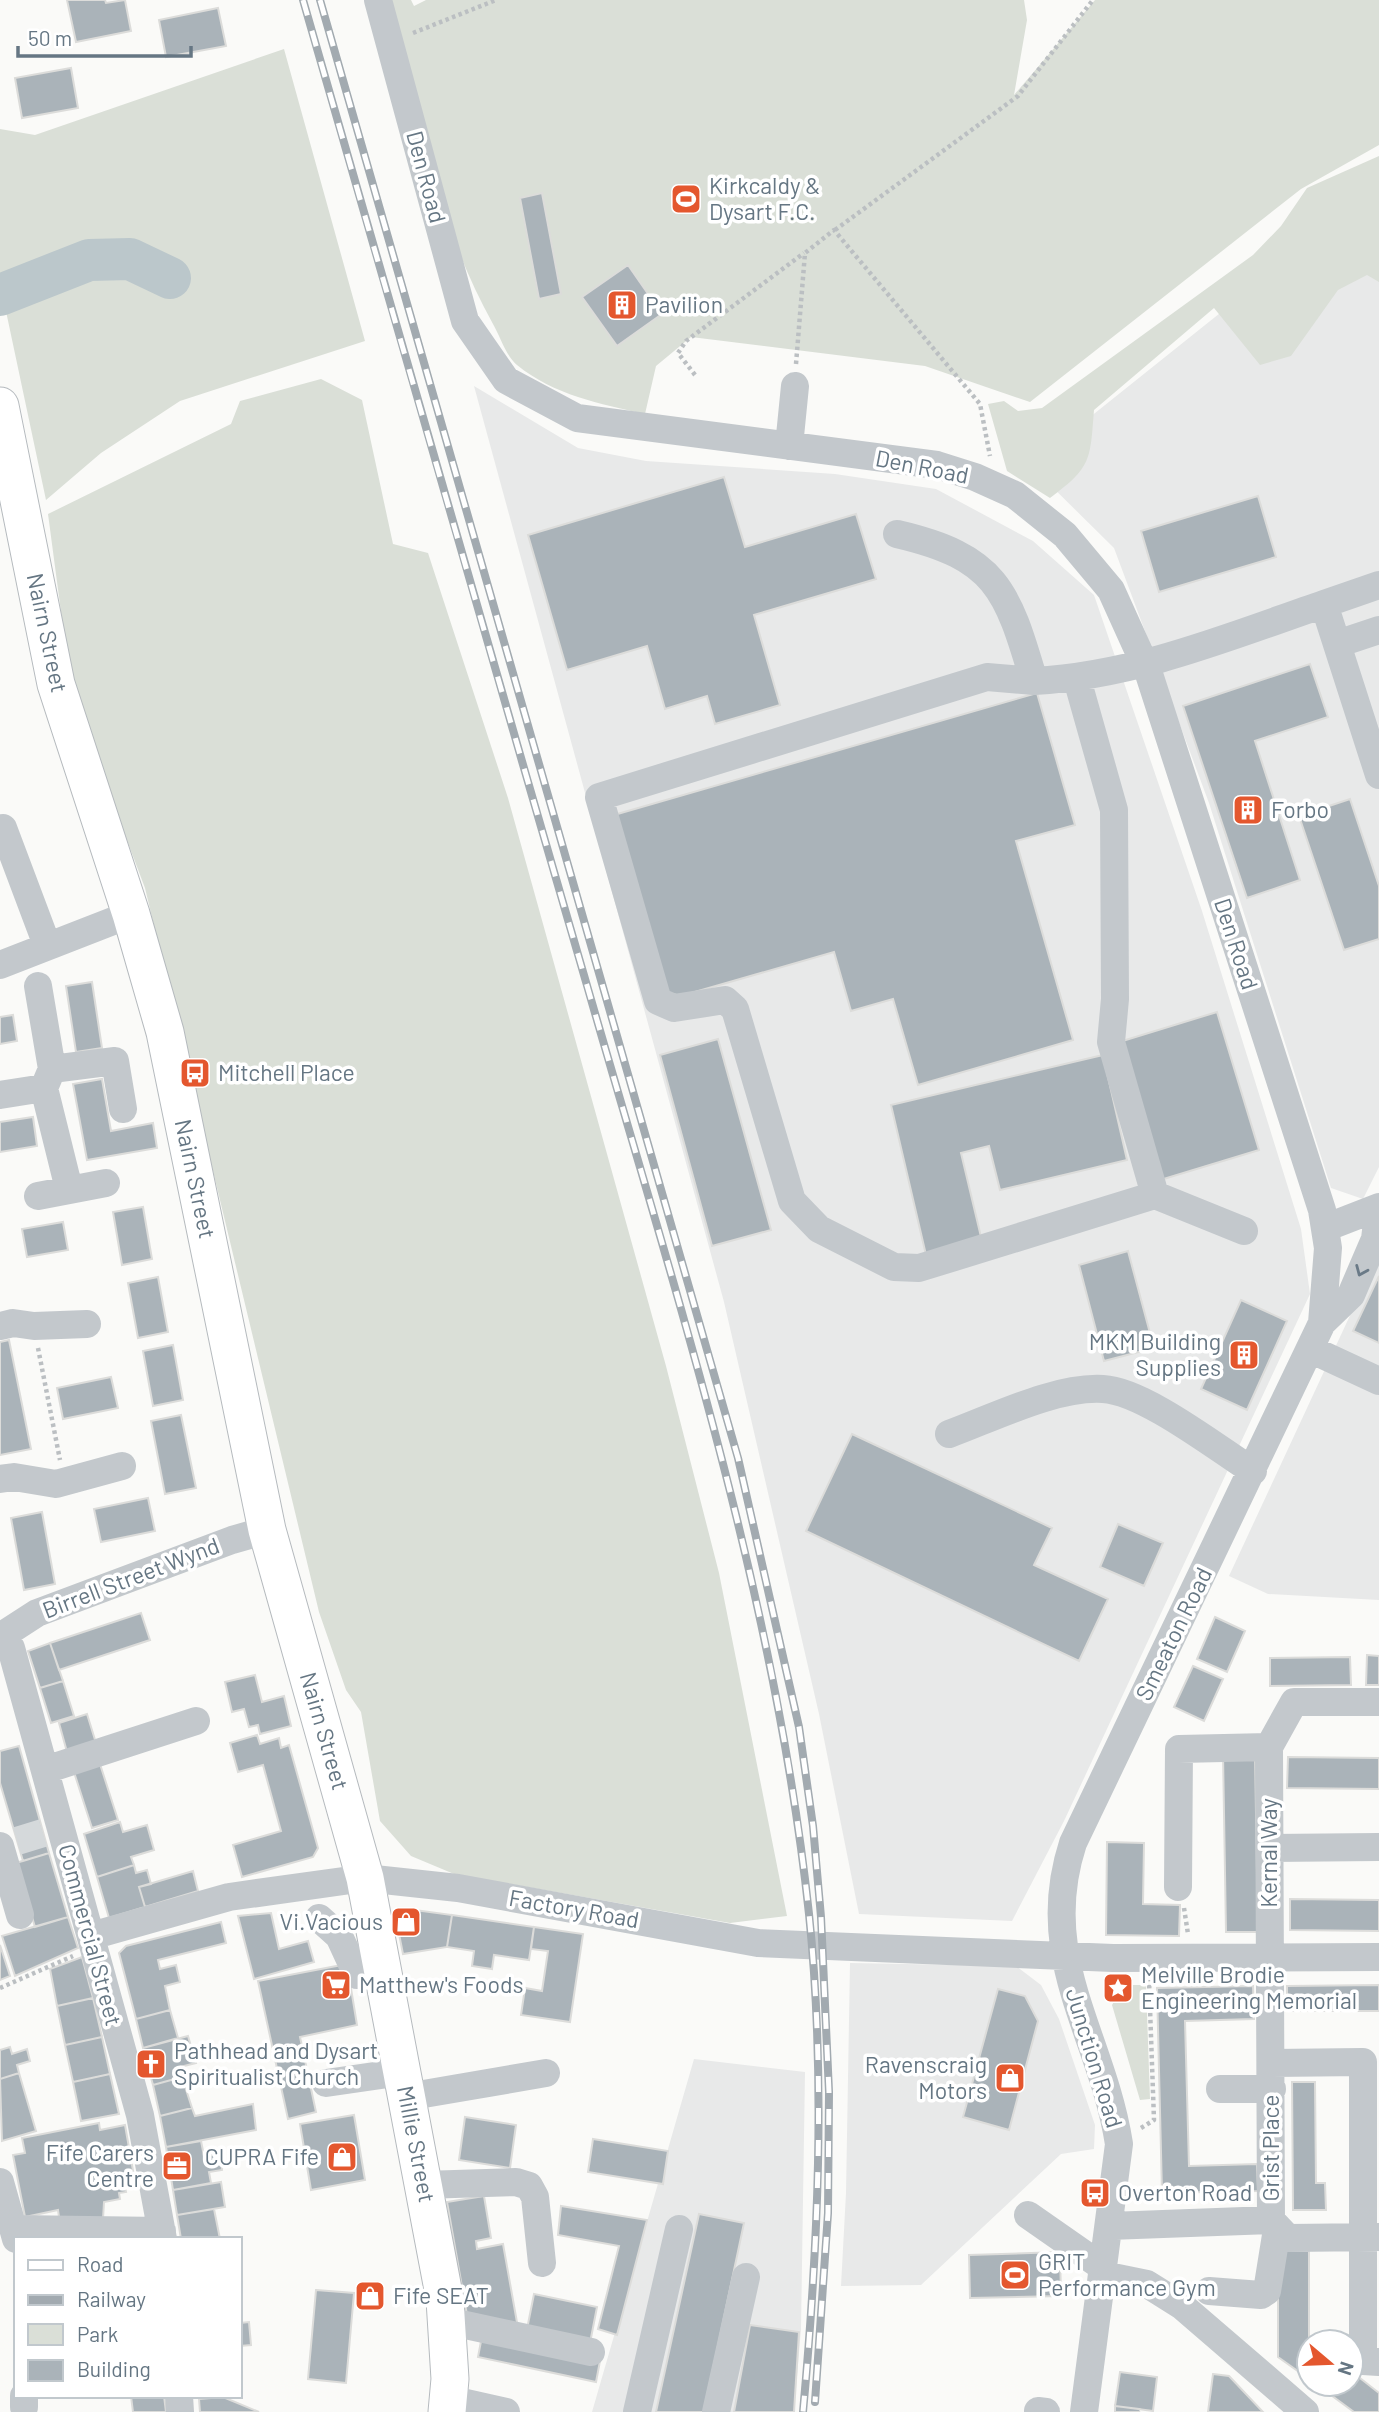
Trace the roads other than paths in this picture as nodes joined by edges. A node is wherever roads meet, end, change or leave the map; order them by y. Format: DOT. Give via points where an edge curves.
graph roads {
  1 [pos="378,0"];
  2 [pos="795,386"];
  3 [pos="0,406"];
  4 [pos="789,446"];
  5 [pos="12,528"];
  6 [pos="897,534"];
  7 [pos="1379,584"];
  8 [pos="1324,604"];
  9 [pos="1379,631"];
  10 [pos="1337,644"];
  11 [pos="1145,666"];
  12 [pos="1077,679"];
  13 [pos="1034,681"];
  14 [pos="1376,759"];
  15 [pos="3,828"];
  16 [pos="131,914"];
  17 [pos="47,945"];
  18 [pos="0,965"];
  19 [pos="38,986"];
  20 [pos="48,1079"];
  21 [pos="0,1095"];
  22 [pos="123,1109"];
  23 [pos="106,1183"];
  24 [pos="69,1189"];
  25 [pos="1155,1195"];
  26 [pos="38,1196"];
  27 [pos="1379,1207"];
  28 [pos="1325,1228"];
  29 [pos="1244,1231"];
  30 [pos="1322,1323"];
  31 [pos="87,1324"];
  32 [pos="0,1326"];
  33 [pos="1310,1349"];
  34 [pos="1379,1381"];
  35 [pos="949,1434"];
  36 [pos="122,1466"];
  37 [pos="1254,1471"];
  38 [pos="0,1479"];
  39 [pos="267,1530"];
  40 [pos="0,1637"];
  41 [pos="1379,1702"];
  42 [pos="196,1721"];
  43 [pos="1269,1747"];
  44 [pos="46,1770"];
  45 [pos="24,1839"];
  46 [pos="1379,1847"];
  47 [pos="1270,1849"];
  48 [pos="365,1878"];
  49 [pos="1178,1887"];
  50 [pos="20,1915"];
  51 [pos="319,1918"];
  52 [pos="92,1942"];
  53 [pos="1064,1954"];
  54 [pos="1379,1957"];
  55 [pos="1270,1960"];
  56 [pos="383,1970"];
  57 [pos="546,2073"];
  58 [pos="1272,2076"];
  59 [pos="326,2083"];
  60 [pos="404,2084"];
  61 [pos="1220,2089"];
  62 [pos="0,2182"];
  63 [pos="423,2185"];
  64 [pos="1028,2215"];
  65 [pos="1274,2224"];
  66 [pos="1109,2226"];
  67 [pos="679,2229"];
  68 [pos="16,2234"];
  69 [pos="163,2235"];
  70 [pos="1372,2237"];
  71 [pos="542,2263"];
  72 [pos="1104,2271"];
  73 [pos="746,2277"];
  74 [pos="1209,2291"];
  75 [pos="447,2321"];
  76 [pos="591,2352"];
  77 [pos="1379,2362"];
  78 [pos="448,2405"];
  79 [pos="506,2412"];
  80 [pos="637,2412"];
  81 [pos="716,2412"];
  82 [pos="1084,2412"];
  83 [pos="1305,2412"];
  1 -- 4 [label="street, Den Road" via="465,321 506,380 577,418"];
  2 -- 4 [label="street"];
  3 -- 5 [label="main road, Nairn Street" via="17,484"];
  4 -- 11 [label="street, Den Road" via="937,465 1015,495 1065,535 1111,590"];
  5 -- 16 [label="main road, Nairn Street" via="55,684"];
  6 -- 13 [label="street" via="967,556 986,572 1005,597"];
  7 -- 8 [label="street"];
  8 -- 10 [label="street"];
  8 -- 11 [label="street"];
  9 -- 10 [label="street"];
  10 -- 14 [label="street"];
  11 -- 12 [label="street"];
  11 -- 28 [label="street, Den Road"];
  12 -- 13 [label="street"];
  12 -- 25 [label="street" via="1114,810 1111,1042"];
  13 -- 25 [label="street" via="987,677 599,797 658,1001 674,1008 725,1000 736,1009 792,1201 819,1229 894,1267 919,1268"];
  15 -- 17 [label="street"];
  16 -- 17 [label="street"];
  16 -- 39 [label="main road, Nairn Street" via="165,1032"];
  17 -- 18 [label="street"];
  19 -- 20 [label="street"];
  20 -- 21 [label="street"];
  20 -- 22 [label="street" via="115,1061"];
  20 -- 24 [label="street"];
  23 -- 24 [label="street"];
  24 -- 26 [label="street"];
  25 -- 29 [label="street"];
  27 -- 28 [label="street"];
  27 -- 30 [label="street, one-way" via="1375,1239 1351,1295"];
  28 -- 30 [label="street, Den Road" via="1328,1248"];
  30 -- 33 [label="street, Smeaton Road"];
  31 -- 32 [label="street" via="13,1322"];
  33 -- 34 [label="street"];
  33 -- 37 [label="street, Smeaton Road"];
  35 -- 37 [label="street" via="1056,1395 1104,1389 1131,1396"];
  36 -- 38 [label="street" via="55,1484"];
  37 -- 53 [label="street, Smeaton Road" via="1073,1843 1060,1905"];
  39 -- 40 [label="street, Birrell Street Wynd" via="37,1613"];
  39 -- 48 [label="main road, Nairn Street"];
  40 -- 44 [label="street, Commercial Street" via="11,1648"];
  41 -- 43 [label="street" via="1294,1702"];
  42 -- 44 [label="street"];
  43 -- 47 [label="street, Kernal Way"];
  43 -- 49 [label="street" via="1179,1749"];
  44 -- 45 [label="street, Commercial Street"];
  45 -- 50 [label="street"];
  45 -- 52 [label="street, Commercial Street"];
  46 -- 47 [label="street"];
  47 -- 55 [label="street, Kernal Way"];
  48 -- 52 [label="street, Factory Road" via="229,1897"];
  48 -- 53 [label="street, Factory Road" via="458,1888 758,1943"];
  48 -- 56 [label="main road, Millie Street"];
  51 -- 56 [label="street" via="339,1937 357,1975"];
  52 -- 69 [label="street, Commercial Street" via="141,2115"];
  53 -- 55 [label="street, Factory Road"];
  53 -- 66 [label="street, Junction Road" via="1113,2105 1119,2144"];
  54 -- 55 [label="street, Factory Road"];
  55 -- 58 [label="street, Grist Place"];
  56 -- 60 [label="main road, Millie Street"];
  57 -- 60 [label="street"];
  58 -- 61 [label="street"];
  58 -- 65 [label="street, Grist Place"];
  58 -- 70 [label="street" via="1363,2062"];
  59 -- 60 [label="street"];
  60 -- 63 [label="main road, Millie Street"];
  62 -- 68 [label="street"];
  63 -- 71 [label="street" via="516,2182 528,2186 535,2197"];
  63 -- 75 [label="main road, Millie Street"];
  64 -- 72 [label="street"];
  65 -- 66 [label="street"];
  65 -- 70 [label="street, Grist Place" via="1288,2238"];
  65 -- 74 [label="street" via="1267,2291 1261,2295"];
  66 -- 72 [label="street, Junction Road"];
  67 -- 80 [label="street"];
  68 -- 69 [label="street"];
  70 -- 77 [label="street" via="1363,2361"];
  72 -- 82 [label="street, Junction Road"];
  72 -- 83 [label="street" via="1147,2284 1182,2306"];
  73 -- 81 [label="street"];
  75 -- 76 [label="street"];
  75 -- 78 [label="main road, Millie Street"];
  78 -- 79 [label="street"];
}
